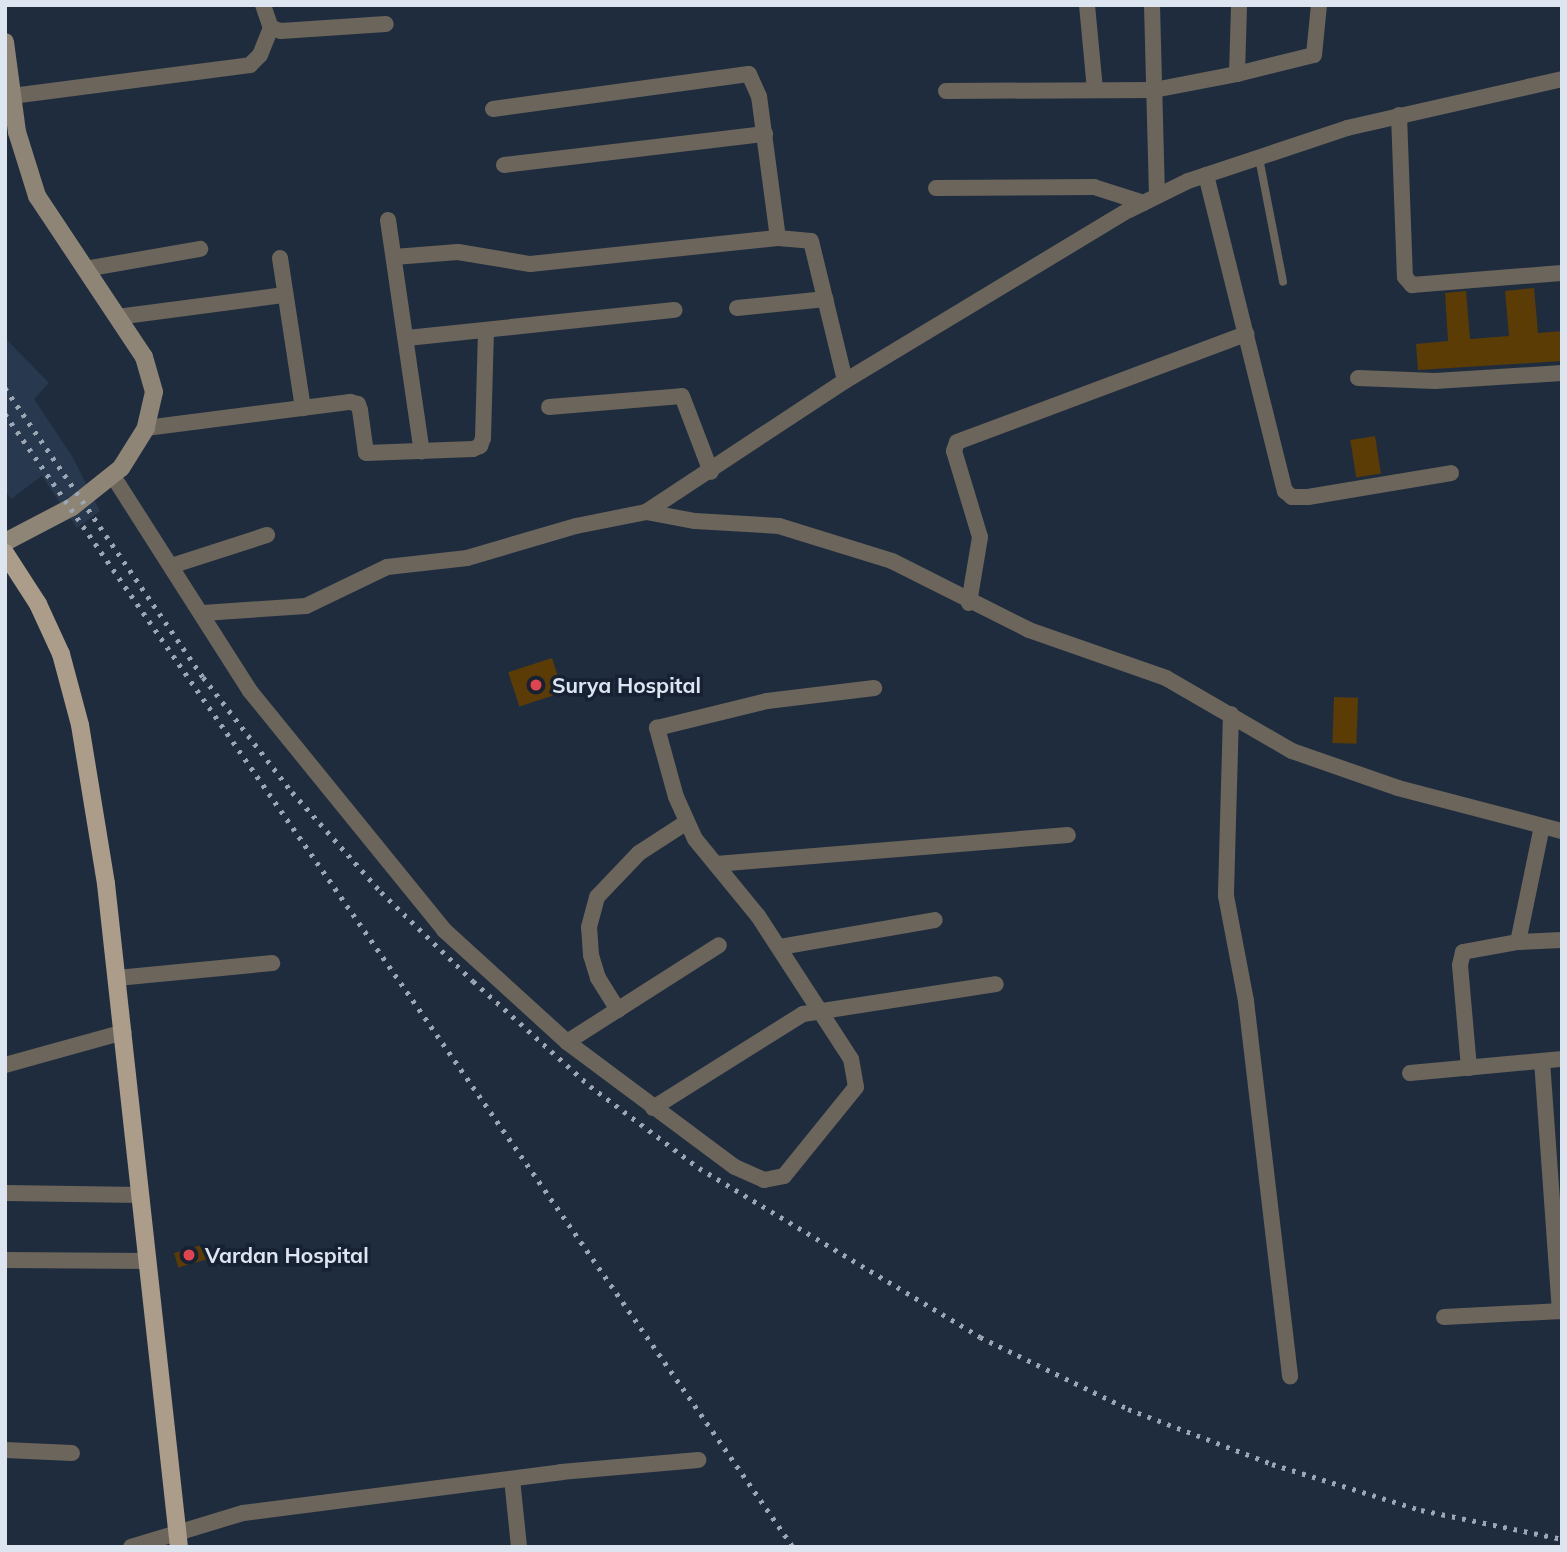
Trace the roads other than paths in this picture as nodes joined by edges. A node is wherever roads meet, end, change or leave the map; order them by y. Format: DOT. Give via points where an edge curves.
graph roads {
  1 [pos="263,5"];
  2 [pos="1087,5"];
  3 [pos="1152,5"];
  4 [pos="1239,5"];
  5 [pos="1319,5"];
  6 [pos="386,24"];
  7 [pos="271,28"];
  8 [pos="5,42"];
  9 [pos="1237,74"];
  10 [pos="1562,79"];
  11 [pos="1154,89"];
  12 [pos="1095,90"];
  13 [pos="946,91"];
  14 [pos="12,96"];
  15 [pos="493,108"];
  16 [pos="1399,115"];
  17 [pos="765,134"];
  18 [pos="1259,158"];
  19 [pos="504,165"];
  20 [pos="1206,175"];
  21 [pos="936,188"];
  22 [pos="1150,199"];
  23 [pos="388,220"];
  24 [pos="778,238"];
  25 [pos="200,249"];
  26 [pos="394,257"];
  27 [pos="280,258"];
  28 [pos="85,269"];
  29 [pos="1562,273"];
  30 [pos="1283,282"];
  31 [pos="285,295"];
  32 [pos="826,299"];
  33 [pos="737,308"];
  34 [pos="675,310"];
  35 [pos="117,317"];
  36 [pos="486,332"];
  37 [pos="1246,334"];
  38 [pos="407,338"];
  39 [pos="1562,373"];
  40 [pos="1358,378"];
  41 [pos="845,381"];
  42 [pos="549,407"];
  43 [pos="303,408"];
  44 [pos="146,428"];
  45 [pos="422,452"];
  46 [pos="711,472"];
  47 [pos="1451,473"];
  48 [pos="113,476"];
  49 [pos="646,512"];
  50 [pos="267,535"];
  51 [pos="5,542"];
  52 [pos="5,553"];
  53 [pos="171,566"];
  54 [pos="970,603"];
  55 [pos="203,613"];
  56 [pos="874,688"];
  57 [pos="1231,714"];
  58 [pos="687,822"];
  59 [pos="1542,826"];
  60 [pos="1562,831"];
  61 [pos="1068,835"];
  62 [pos="716,864"];
  63 [pos="935,920"];
  64 [pos="1562,940"];
  65 [pos="1518,942"];
  66 [pos="719,945"];
  67 [pos="780,947"];
  68 [pos="272,963"];
  69 [pos="117,978"];
  70 [pos="996,984"];
  71 [pos="618,1010"];
  72 [pos="817,1010"];
  73 [pos="124,1032"];
  74 [pos="567,1042"];
  75 [pos="1562,1059"];
  76 [pos="1542,1061"];
  77 [pos="5,1065"];
  78 [pos="1469,1068"];
  79 [pos="1410,1073"];
  80 [pos="653,1108"];
  81 [pos="5,1193"];
  82 [pos="141,1195"];
  83 [pos="5,1261"];
  84 [pos="148,1261"];
  85 [pos="1561,1311"];
  86 [pos="1444,1317"];
  87 [pos="1290,1376"];
  88 [pos="5,1450"];
  89 [pos="72,1453"];
  90 [pos="698,1460"];
  91 [pos="512,1479"];
  92 [pos="178,1539"];
  93 [pos="131,1547"];
  94 [pos="519,1547"];
  1 -- 7 [label="street"];
  2 -- 12 [label="street"];
  3 -- 11 [label="street"];
  4 -- 9 [label="street"];
  5 -- 9 [label="street" via="1314,55"];
  6 -- 7 [label="street"];
  7 -- 14 [label="street" via="257,61 250,65"];
  8 -- 14 [label="street"];
  9 -- 11 [label="street"];
  10 -- 16 [label="street"];
  11 -- 12 [label="street"];
  11 -- 22 [label="street"];
  12 -- 13 [label="street"];
  14 -- 28 [label="street" via="17,132 37,196"];
  15 -- 17 [label="street" via="749,74 759,96"];
  16 -- 18 [label="street"];
  16 -- 29 [label="street" via="1405,277 1412,285"];
  17 -- 19 [label="street"];
  17 -- 24 [label="street"];
  18 -- 20 [label="street"];
  18 -- 30 [label="lane"];
  20 -- 22 [label="street"];
  20 -- 37 [label="street"];
  21 -- 22 [label="street" via="1094,187"];
  22 -- 41 [label="street"];
  23 -- 26 [label="street"];
  24 -- 26 [label="street" via="530,264 458,252"];
  24 -- 32 [label="street" via="811,241"];
  25 -- 28 [label="street"];
  26 -- 38 [label="street"];
  27 -- 31 [label="street"];
  28 -- 35 [label="street"];
  31 -- 35 [label="street"];
  31 -- 43 [label="street"];
  32 -- 33 [label="street"];
  32 -- 41 [label="street"];
  34 -- 36 [label="street"];
  35 -- 44 [label="street" via="151,372 153,392"];
  36 -- 38 [label="street"];
  36 -- 45 [label="street" via="480,446"];
  37 -- 47 [label="street" via="1285,491 1292,497"];
  37 -- 54 [label="street" via="957,442 954,452 980,537"];
  38 -- 45 [label="street"];
  39 -- 40 [label="street" via="1435,381"];
  41 -- 46 [label="street"];
  42 -- 46 [label="street" via="682,396"];
  43 -- 44 [label="street"];
  43 -- 45 [label="street" via="358,404 366,453"];
  44 -- 48 [label="street"];
  46 -- 49 [label="street"];
  48 -- 51 [label="street" via="72,507"];
  48 -- 53 [label="street"];
  49 -- 54 [label="street" via="695,521 779,526 892,561"];
  49 -- 55 [label="street" via="576,526 467,558 387,567 306,606"];
  50 -- 53 [label="street"];
  52 -- 69 [label="main road" via="38,604 61,654 80,725"];
  53 -- 55 [label="street"];
  54 -- 57 [label="street" via="1086,652 1166,678"];
  55 -- 74 [label="street" via="250,691 410,891 444,930"];
  56 -- 58 [label="street" via="768,701 657,728"];
  57 -- 59 [label="street" via="1292,751 1326,764"];
  57 -- 87 [label="street" via="1226,896 1246,1001"];
  58 -- 62 [label="street"];
  58 -- 71 [label="street" via="631,860 597,897 589,927 592,955 598,978"];
  59 -- 60 [label="street"];
  59 -- 65 [label="street"];
  61 -- 62 [label="street"];
  62 -- 67 [label="street"];
  63 -- 67 [label="street"];
  64 -- 65 [label="street"];
  65 -- 78 [label="street" via="1463,952 1460,965"];
  66 -- 71 [label="street"];
  67 -- 72 [label="street"];
  68 -- 69 [label="street"];
  69 -- 73 [label="main road"];
  70 -- 72 [label="street"];
  71 -- 74 [label="street"];
  72 -- 80 [label="street" via="803,1014"];
  72 -- 80 [label="street" via="851,1059 856,1087 784,1176 764,1180 735,1167"];
  73 -- 77 [label="street"];
  73 -- 82 [label="main road"];
  74 -- 80 [label="street"];
  75 -- 76 [label="street"];
  76 -- 78 [label="street"];
  76 -- 85 [label="street"];
  78 -- 79 [label="street"];
  81 -- 82 [label="street"];
  82 -- 84 [label="main road"];
  83 -- 84 [label="street"];
  84 -- 92 [label="main road"];
  85 -- 86 [label="street"];
  88 -- 89 [label="street"];
  90 -- 91 [label="street"];
  91 -- 92 [label="street" via="243,1513"];
  91 -- 94 [label="street"];
  92 -- 93 [label="street"];
}
